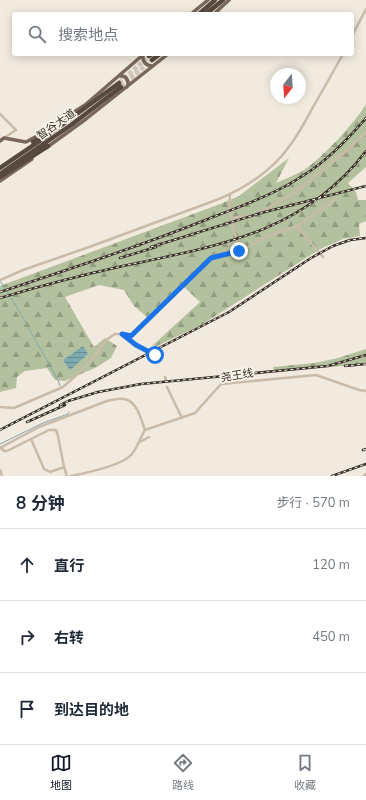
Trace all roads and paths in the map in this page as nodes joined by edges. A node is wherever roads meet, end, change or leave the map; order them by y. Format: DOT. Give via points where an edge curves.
graph roads {
  1 [pos="208,0"];
  2 [pos="215,0"];
  3 [pos="223,0"];
  4 [pos="229,0"];
  5 [pos="366,9"];
  6 [pos="193,12"];
  7 [pos="201,12"];
  8 [pos="208,12"];
  9 [pos="216,12"];
  10 [pos="354,32"];
  11 [pos="148,56"];
  12 [pos="166,56"];
  13 [pos="342,56"];
  14 [pos="153,66"];
  15 [pos="121,84"];
  16 [pos="85,104"];
  17 [pos="0,114"];
  18 [pos="366,132"];
  19 [pos="4,138"];
  20 [pos="0,141"];
  21 [pos="48,146"];
  22 [pos="0,167"];
  23 [pos="0,174"];
  24 [pos="0,177"];
  25 [pos="0,181"];
  26 [pos="230,195"];
  27 [pos="336,199"];
  28 [pos="231,218"];
  29 [pos="297,226"];
  30 [pos="239,251"];
  31 [pos="323,257"];
  32 [pos="0,280"];
  33 [pos="122,334"];
  34 [pos="155,355"];
  35 [pos="167,387"];
  36 [pos="366,391"];
  37 [pos="0,406"];
  38 [pos="182,418"];
  39 [pos="145,430"];
  40 [pos="149,436"];
  41 [pos="32,438"];
  42 [pos="138,443"];
  43 [pos="0,448"];
  44 [pos="64,467"];
  45 [pos="0,470"];
  46 [pos="366,474"];
  47 [pos="2,476"];
  48 [pos="67,476"];
  49 [pos="71,476"];
  50 [pos="364,476"];
  1 -- 6 [label="main road"];
  2 -- 7 [label="highway"];
  3 -- 8 [label="highway"];
  4 -- 9 [label="main road"];
  5 -- 10 [label="street"];
  11 -- 14 [label="main road" via="143,59 145,63"];
  11 -- 15 [label="main road"];
  12 -- 14 [label="main road"];
  13 -- 26 [label="street" via="291,145 272,166"];
  14 -- 15 [label="main road"];
  15 -- 16 [label="main road"];
  15 -- 21 [label="main road" via="86,119"];
  15 -- 22 [label="highway, 智谷大道"];
  15 -- 23 [label="highway, 智谷大道" via="72,125"];
  16 -- 19 [label="main road" via="31,140 22,142"];
  16 -- 22 [label="highway"];
  17 -- 19 [label="street" via="16,130"];
  18 -- 28 [label="street" via="294,193 255,215"];
  19 -- 20 [label="main road"];
  21 -- 24 [label="highway"];
  21 -- 25 [label="main road"];
  26 -- 28 [label="street"];
  26 -- 32 [label="street"];
  27 -- 29 [label="street"];
  28 -- 30 [label="street"];
  29 -- 30 [label="street" via="268,236"];
  29 -- 31 [label="street"];
  30 -- 33 [label="street" via="211,258 131,336"];
  33 -- 34 [label="street"];
  33 -- 37 [label="street" via="115,334 106,340 93,358 63,387 14,408"];
  35 -- 38 [label="street"];
  36 -- 38 [label="street, 尧王线" via="316,376 221,384 195,413"];
  38 -- 39 [label="street, 尧王线"];
  39 -- 42 [label="street"];
  39 -- 43 [label="street" via="133,405 119,399 107,401 39,427"];
  40 -- 42 [label="street"];
  41 -- 43 [label="street" via="7,451"];
  41 -- 44 [label="street" via="44,470 50,472"];
  41 -- 44 [label="street" via="49,430 56,430"];
  42 -- 49 [label="street" via="131,456 124,460 94,472"];
  44 -- 48 [label="street"];
  45 -- 47 [label="street"];
  46 -- 50 [label="street"];
}
